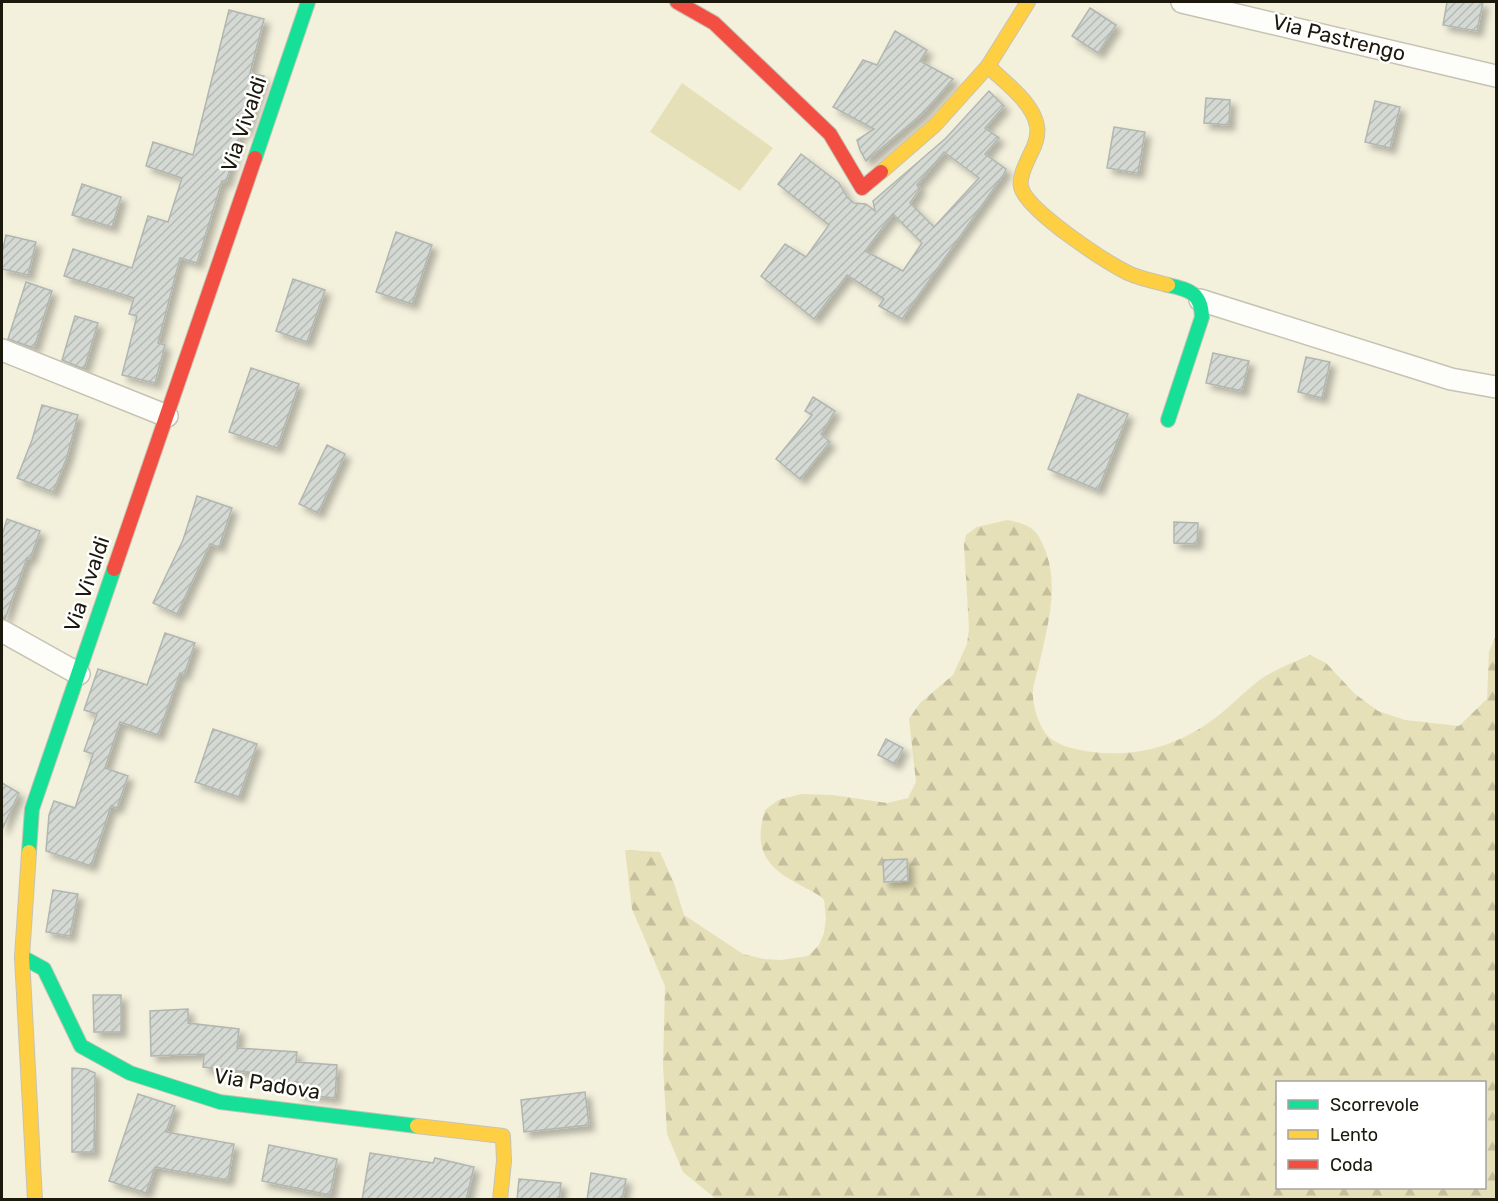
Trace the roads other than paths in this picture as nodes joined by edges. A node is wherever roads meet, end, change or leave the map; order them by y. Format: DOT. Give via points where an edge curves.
graph roads {
  1 [pos="308,2"];
  2 [pos="677,2"];
  3 [pos="1028,2"];
  4 [pos="1182,2"];
  5 [pos="987,66"];
  6 [pos="1497,76"];
  7 [pos="1200,300"];
  8 [pos="2,350"];
  9 [pos="1497,387"];
  10 [pos="167,416"];
  11 [pos="1168,420"];
  12 [pos="2,631"];
  13 [pos="78,674"];
  14 [pos="22,957"];
  15 [pos="35,1200"];
  16 [pos="500,1200"];
  1 -- 10 [label="street, Via Vivaldi"];
  2 -- 5 [label="street" via="714,23 830,134 862,188 935,125"];
  3 -- 5 [label="street"];
  4 -- 6 [label="street, Via Pastrengo"];
  5 -- 7 [label="street" via="1028,107 1037,126 1035,147 1022,179 1021,187 1028,198 1106,261 1138,277 1192,292"];
  7 -- 9 [label="street" via="1451,379"];
  7 -- 11 [label="street" via="1202,317"];
  8 -- 10 [label="street"];
  10 -- 13 [label="street, Via Vivaldi"];
  12 -- 13 [label="street"];
  13 -- 14 [label="street, Via Vivaldi" via="32,809"];
  14 -- 15 [label="street, Via Vivaldi"];
  14 -- 16 [label="street, Via Padova" via="44,969 81,1046 130,1073 220,1102 503,1136"];
}
